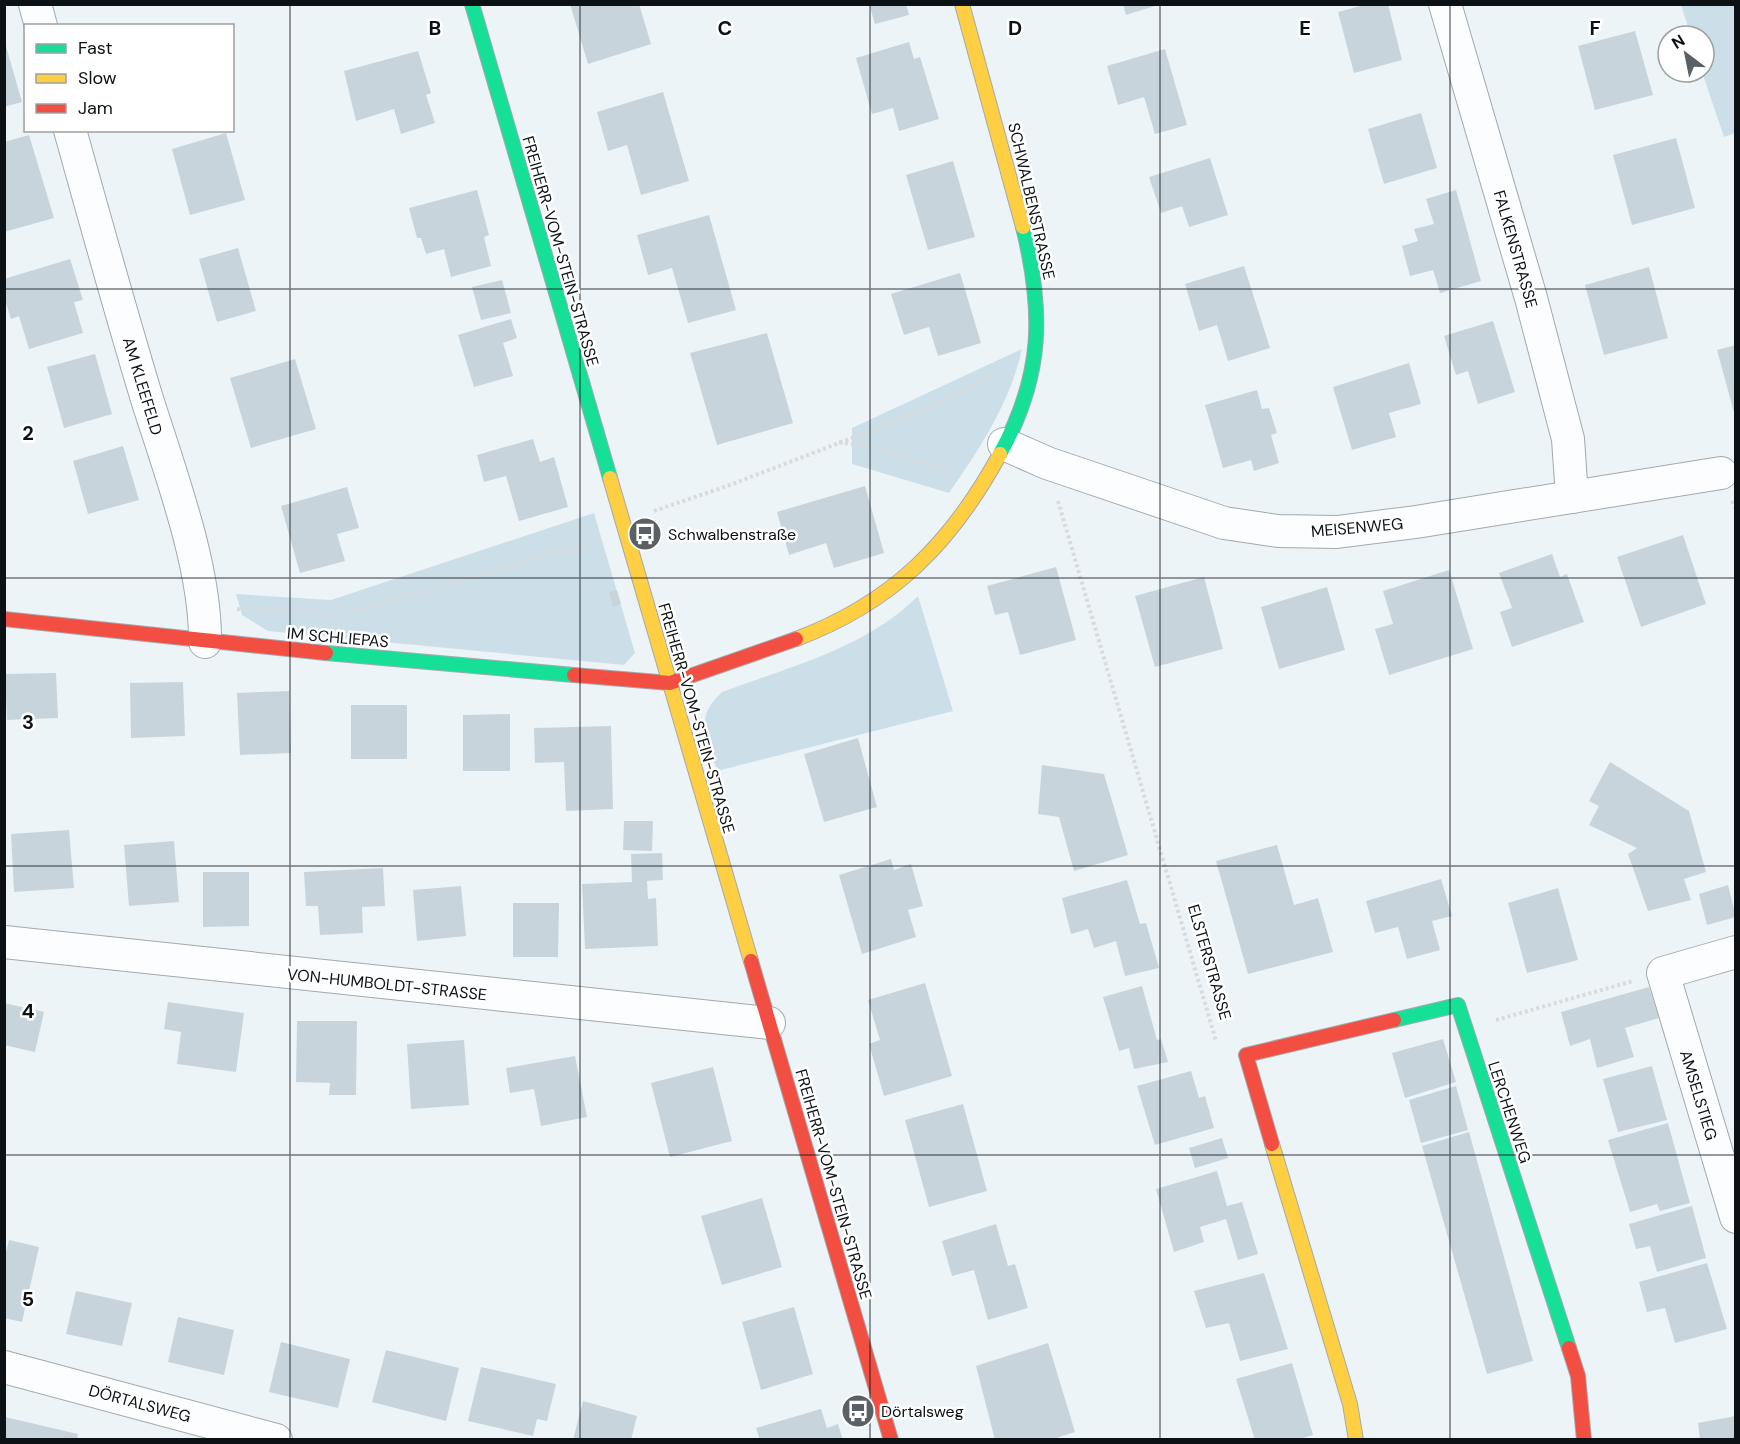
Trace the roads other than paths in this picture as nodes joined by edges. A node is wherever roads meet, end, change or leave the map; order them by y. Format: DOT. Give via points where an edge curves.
graph roads {
  1 [pos="35,4"];
  2 [pos="472,4"];
  3 [pos="962,4"];
  4 [pos="1444,4"];
  5 [pos="40,24"];
  6 [pos="71,132"];
  7 [pos="1004,444"];
  8 [pos="1721,473"];
  9 [pos="1572,497"];
  10 [pos="4,619"];
  11 [pos="205,642"];
  12 [pos="670,683"];
  13 [pos="4,942"];
  14 [pos="1736,952"];
  15 [pos="769,1023"];
  16 [pos="1736,1217"];
  17 [pos="4,1366"];
  18 [pos="276,1440"];
  19 [pos="891,1440"];
  20 [pos="1356,1440"];
  21 [pos="1584,1440"];
  1 -- 5 [label="street"];
  2 -- 12 [label="street, FREIHERR-VOM-STEIN-STRASSE"];
  3 -- 7 [label="street, SCHWALBENSTRASSE" via="992,105 1036,288 1037,349 1021,414"];
  4 -- 9 [label="street, FALKENSTRASSE" via="1531,298 1568,439"];
  6 -- 11 [label="street, AM KLEEFELD" via="178,498 206,608"];
  7 -- 9 [label="street, MEISENWEG" via="1047,463 1224,523 1278,531 1337,532"];
  7 -- 12 [label="street, SCHWALBENSTRASSE" via="986,479 948,534 920,567 886,595 831,627"];
  8 -- 9 [label="street, MEISENWEG"];
  10 -- 11 [label="street, IM SCHLIEPAS"];
  11 -- 12 [label="street, IM SCHLIEPAS"];
  12 -- 15 [label="street, FREIHERR-VOM-STEIN-STRASSE"];
  13 -- 15 [label="street, VON-HUMBOLDT-STRASSE"];
  14 -- 16 [label="street, AMSELSTIEG" via="1663,973"];
  15 -- 19 [label="street, FREIHERR-VOM-STEIN-STRASSE"];
  17 -- 18 [label="street, DÖRTALSWEG"];
  20 -- 21 [label="street, LERCHENWEG" via="1350,1404 1246,1055 1458,1005 1578,1376"];
}
